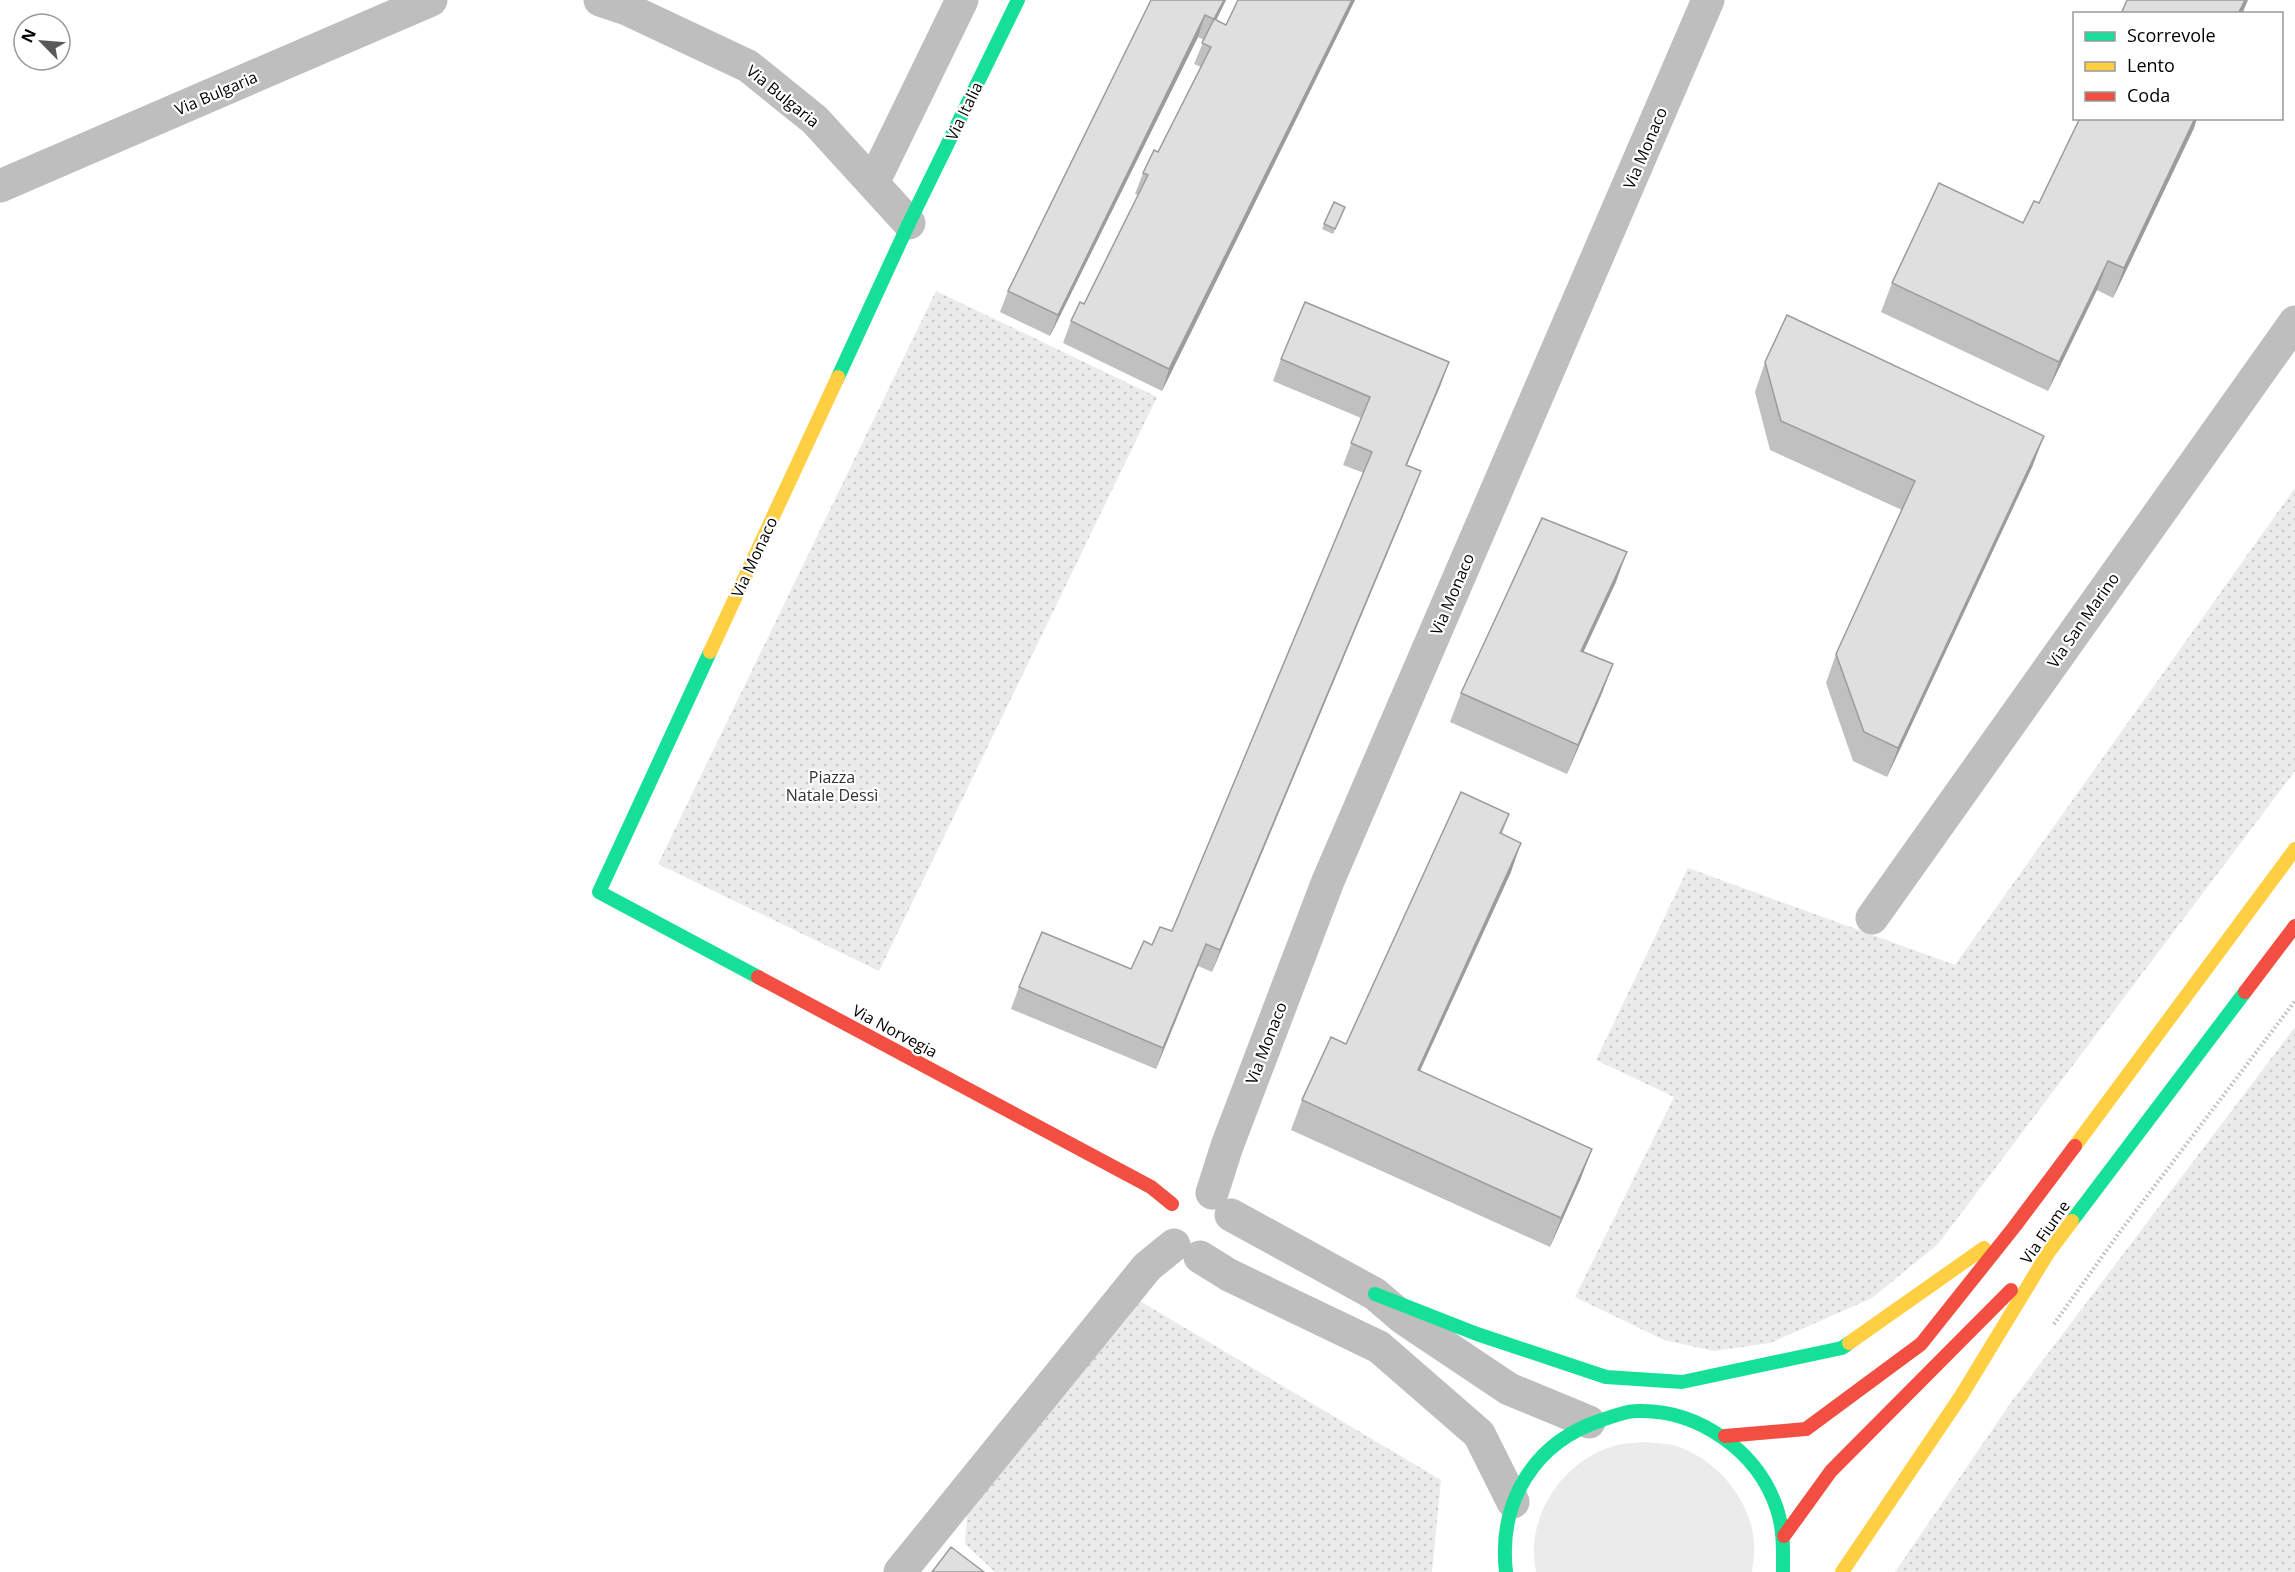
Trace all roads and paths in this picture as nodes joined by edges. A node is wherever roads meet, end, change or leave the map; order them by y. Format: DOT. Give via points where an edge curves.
graph roads {
  1 [pos="432,0"];
  2 [pos="664,0"];
  3 [pos="962,0"];
  4 [pos="1018,0"];
  5 [pos="1708,0"];
  6 [pos="614,4"];
  7 [pos="873,183"];
  8 [pos="0,186"];
  9 [pos="909,223"];
  10 [pos="2295,322"];
  11 [pos="2295,849"];
  12 [pos="599,892"];
  13 [pos="1872,918"];
  14 [pos="2295,926"];
  15 [pos="2295,1001"];
  16 [pos="1172,1204"];
  17 [pos="1221,1204"];
  18 [pos="2014,1226"];
  19 [pos="1187,1251"];
  20 [pos="2048,1253"];
  21 [pos="1375,1294"];
  22 [pos="2050,1329"];
  23 [pos="1589,1422"];
  24 [pos="1725,1436"];
  25 [pos="1513,1502"];
  26 [pos="1784,1536"];
  27 [pos="900,1572"];
  28 [pos="1506,1572"];
  29 [pos="1783,1572"];
  30 [pos="1842,1572"];
  1 -- 8 [label="street, Via Bulgaria"];
  2 -- 6 [label="street, Via Bulgaria"];
  3 -- 7 [label="street"];
  4 -- 9 [label="main road, Via Italia"];
  5 -- 17 [label="street, Via Monaco" via="1328,881 1227,1146"];
  6 -- 7 [label="street, Via Bulgaria" via="748,66 815,120"];
  7 -- 9 [label="street, Via Bulgaria"];
  9 -- 12 [label="main road, Via Monaco"];
  10 -- 13 [label="street, Via San Marino"];
  11 -- 18 [label="main road, Via Fiume"];
  12 -- 16 [label="main road, Via Norvegia" via="1152,1187"];
  14 -- 20 [label="main road, Via Fiume"];
  15 -- 22 [label="path"];
  16 -- 17 [label="street" via="1184,1194 1198,1191"];
  16 -- 19 [label="street" via="1166,1218 1167,1232"];
  17 -- 19 [label="street" via="1231,1230 1225,1243 1214,1253"];
  17 -- 21 [label="street"];
  18 -- 21 [label="main road" via="1842,1348 1682,1382 1606,1377 1477,1334"];
  18 -- 24 [label="main road, Via Fiume" via="1921,1344 1806,1429"];
  19 -- 25 [label="street" via="1379,1347 1479,1434"];
  19 -- 27 [label="street" via="1147,1267"];
  20 -- 26 [label="main road" via="1831,1471"];
  20 -- 30 [label="main road, Via Fiume" via="1961,1396"];
  21 -- 23 [label="street" via="1403,1318 1509,1389"];
  23 -- 24 [label="main road" via="1636,1411 1682,1416"];
  23 -- 25 [label="main road" via="1557,1442 1531,1469"];
  24 -- 26 [label="main road" via="1754,1464 1774,1498"];
  25 -- 28 [label="main road" via="1503,1542"];
  26 -- 29 [label="main road"];
}
